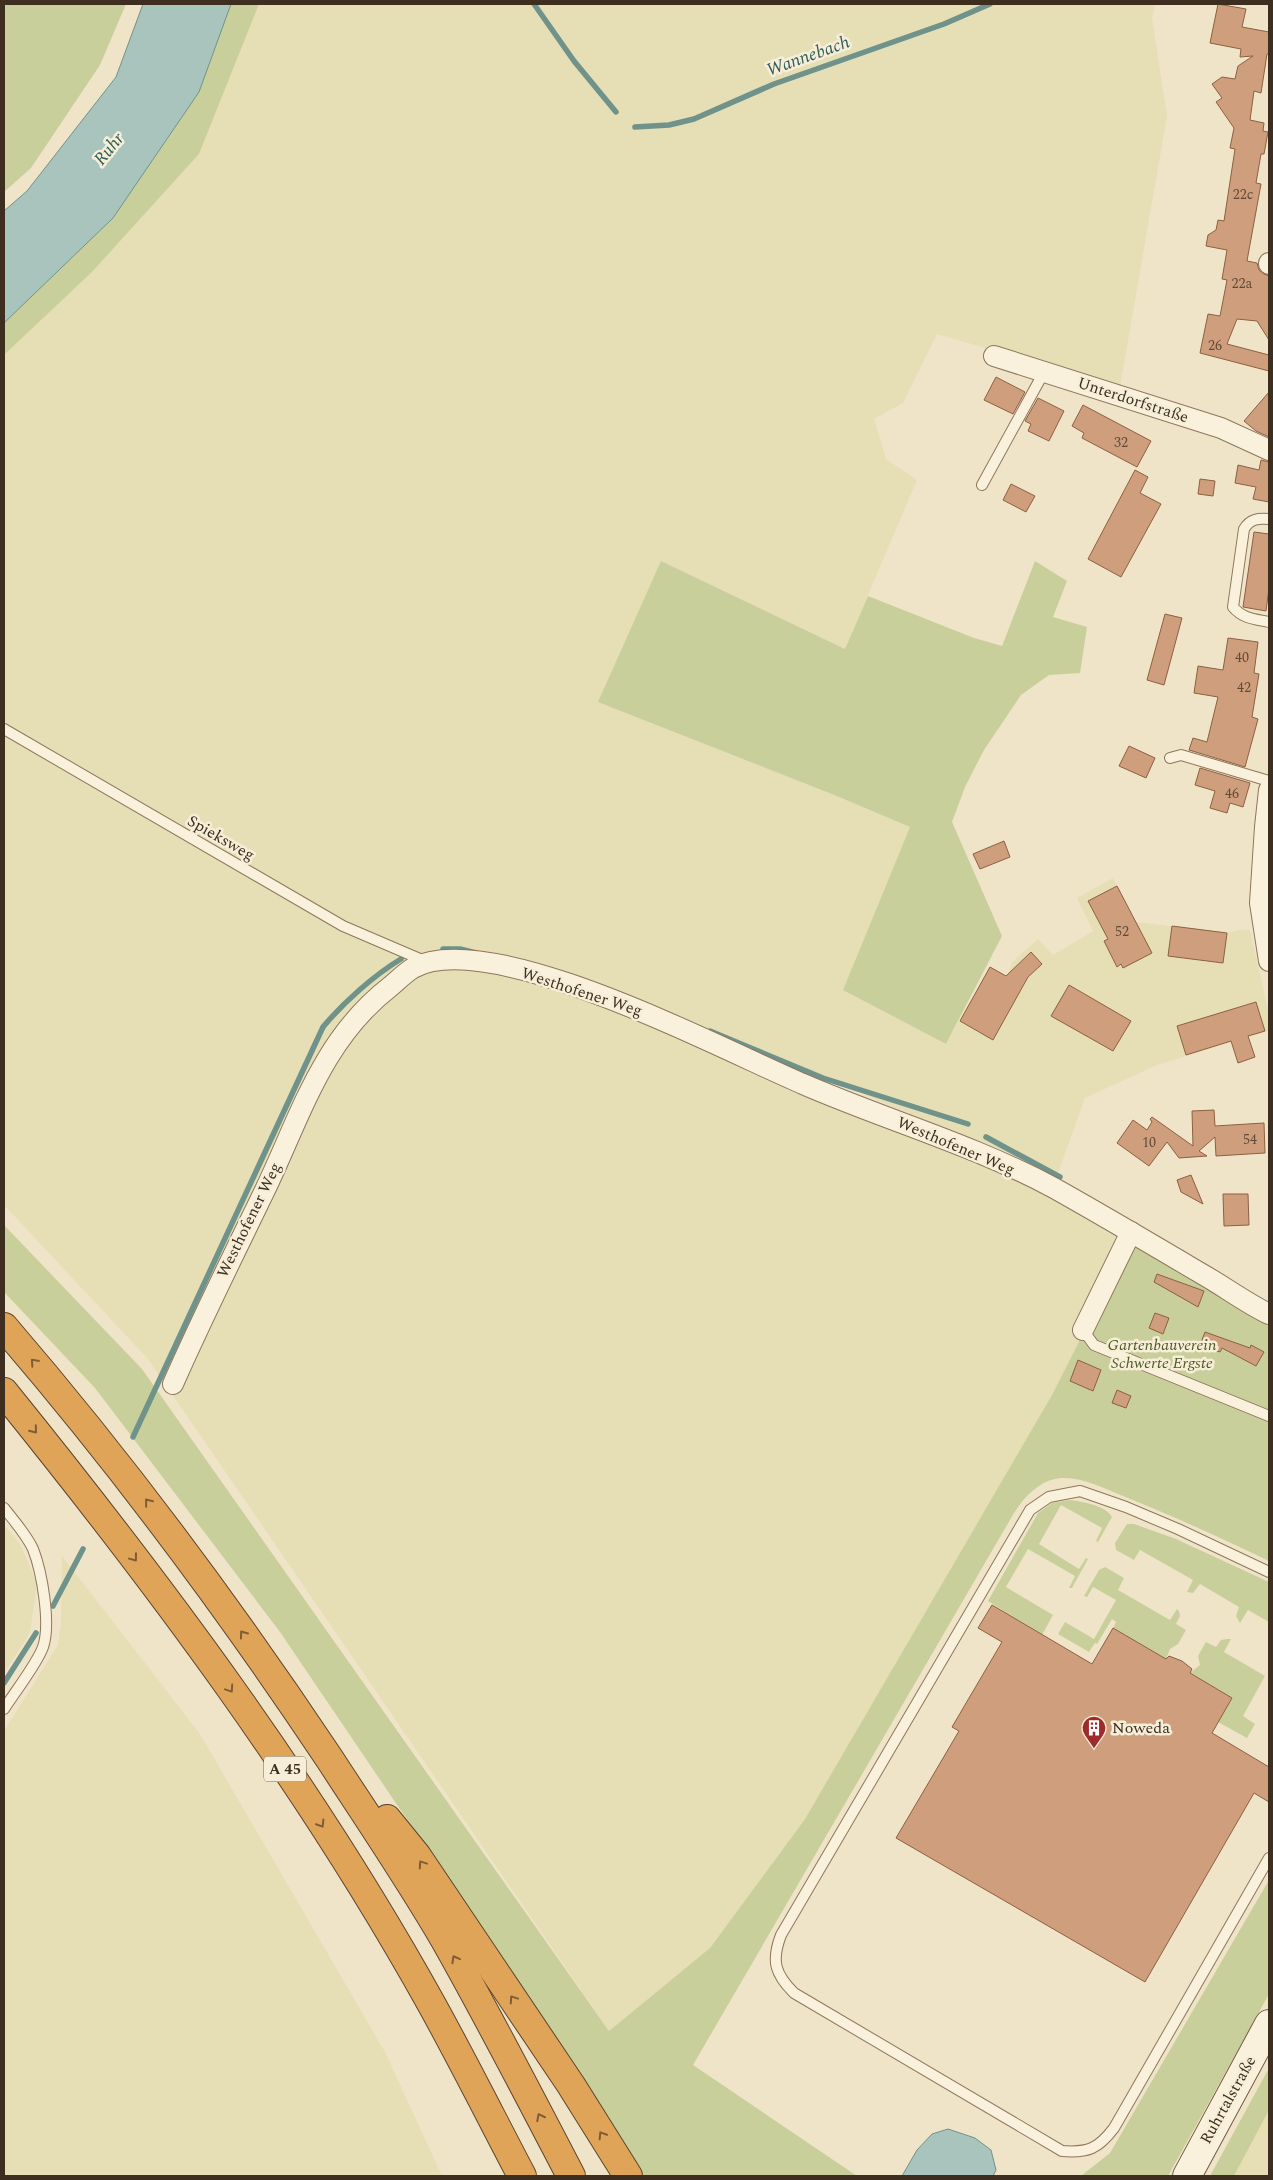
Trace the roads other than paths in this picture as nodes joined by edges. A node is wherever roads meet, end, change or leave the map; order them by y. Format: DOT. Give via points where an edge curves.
graph roads {
  1 [pos="994,356"];
  2 [pos="1044,372"];
  3 [pos="1269,450"];
  4 [pos="982,485"];
  5 [pos="1269,519"];
  6 [pos="1269,622"];
  7 [pos="4,728"];
  8 [pos="1170,758"];
  9 [pos="1269,781"];
  10 [pos="1269,790"];
  11 [pos="1266,866"];
  12 [pos="1269,961"];
  13 [pos="429,962"];
  14 [pos="1130,1232"];
  15 [pos="1269,1314"];
  16 [pos="4,1327"];
  17 [pos="1082,1330"];
  18 [pos="173,1384"];
  19 [pos="4,1392"];
  20 [pos="1269,1416"];
  21 [pos="4,1508"];
  22 [pos="1269,1572"];
  23 [pos="282,1688"];
  24 [pos="4,1709"];
  25 [pos="1269,1858"];
  26 [pos="1269,2024"];
  27 [pos="522,2176"];
  28 [pos="570,2176"];
  29 [pos="628,2176"];
  30 [pos="1187,2176"];
  1 -- 2 [label="street, Unterdorfstraße"];
  2 -- 3 [label="street, Unterdorfstraße" via="1221,428"];
  2 -- 4 [label="lane"];
  5 -- 6 [label="lane" via="1258,518 1244,529 1233,607 1246,617"];
  7 -- 13 [label="lane, Spieksweg" via="343,926"];
  8 -- 9 [label="lane" via="1181,755"];
  10 -- 11 [label="street"];
  11 -- 12 [label="street" via="1260,902"];
  13 -- 14 [label="street, Westhofener Weg" via="487,962 562,981 648,1014 803,1085 964,1147 1050,1186"];
  13 -- 18 [label="street, Westhofener Weg" via="413,968 376,997 343,1032 315,1079"];
  14 -- 15 [label="street, Westhofener Weg"];
  14 -- 17 [label="street"];
  23 -- 16 [label="highway, A 45, one-way" via="155,1512"];
  17 -- 20 [label="lane" via="1094,1345"];
  19 -- 27 [label="highway, A 45, one-way" via="198,1642 311,1807 431,2004"];
  21 -- 24 [label="lane" via="32,1549 41,1580 47,1630 43,1649"];
  22 -- 25 [label="lane" via="1178,1529 1080,1491 1049,1497 1030,1510 781,1935 775,1964 782,1981 794,1994 1062,2151 1093,2149 1114,2128"];
  28 -- 23 [label="highway, A 45, one-way" via="444,1939"];
  29 -- 23 [label="highway, one-way" via="571,2085 417,1856"];
  26 -- 30 [label="main road, Ruhrtalstraße"];
}
